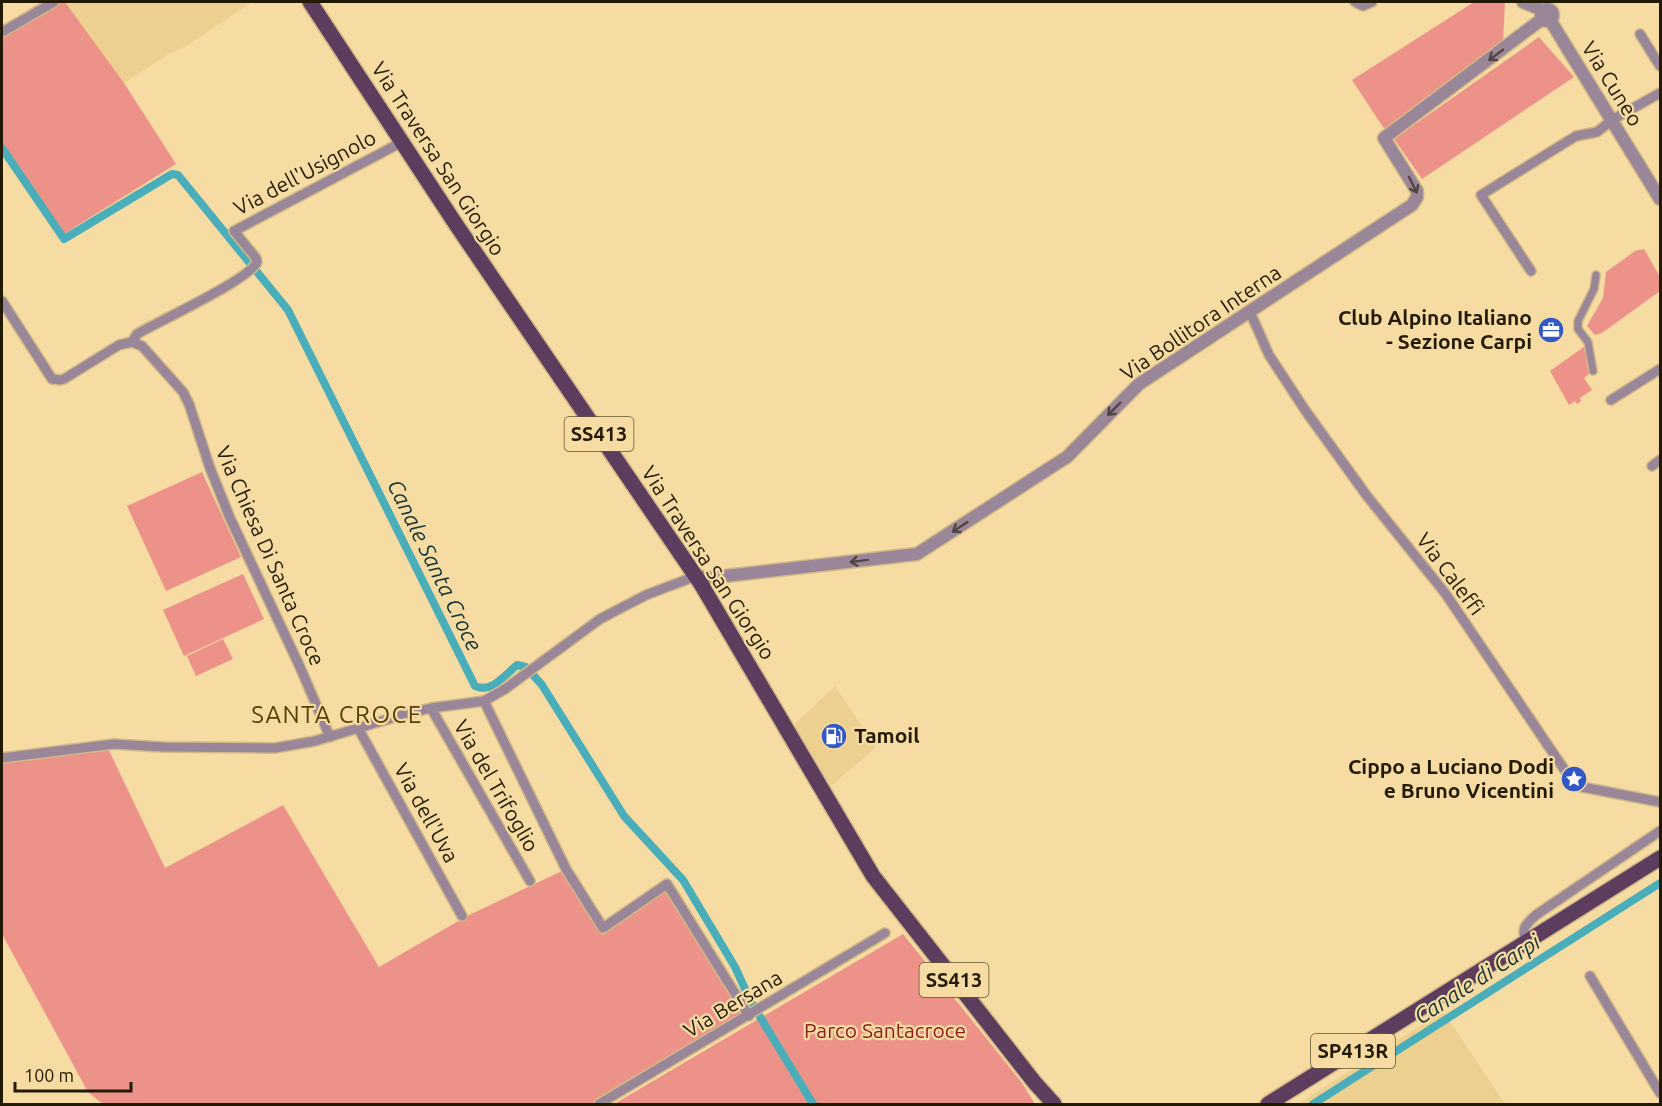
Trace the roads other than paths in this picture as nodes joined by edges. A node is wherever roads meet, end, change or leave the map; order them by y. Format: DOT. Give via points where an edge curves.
graph roads {
  1 [pos="54,2"];
  2 [pos="310,2"];
  3 [pos="1355,2"];
  4 [pos="1372,2"];
  5 [pos="1523,2"];
  6 [pos="1563,2"];
  7 [pos="1546,15"];
  8 [pos="2,32"];
  9 [pos="1640,34"];
  10 [pos="1660,66"];
  11 [pos="1660,93"];
  12 [pos="1612,120"];
  13 [pos="402,142"];
  14 [pos="1660,199"];
  15 [pos="1531,271"];
  16 [pos="1596,275"];
  17 [pos="2,301"];
  18 [pos="1250,312"];
  19 [pos="132,342"];
  20 [pos="1660,369"];
  21 [pos="1593,371"];
  22 [pos="1611,400"];
  23 [pos="696,576"];
  24 [pos="484,701"];
  25 [pos="431,708"];
  26 [pos="358,728"];
  27 [pos="330,737"];
  28 [pos="2,758"];
  29 [pos="1660,802"];
  30 [pos="1660,831"];
  31 [pos="1660,858"];
  32 [pos="530,881"];
  33 [pos="462,916"];
  34 [pos="885,933"];
  35 [pos="1527,941"];
  36 [pos="1590,976"];
  37 [pos="750,1015"];
  38 [pos="1035,1083"];
  39 [pos="1660,1093"];
  40 [pos="1273,1103"];
  41 [pos="599,1104"];
  42 [pos="1047,1104"];
  43 [pos="1054,1104"];
  1 -- 8 [label="street"];
  2 -- 13 [label="main road, Via Traversa San Giorgio / SS413"];
  3 -- 4 [label="street" via="1364,6"];
  5 -- 7 [label="street"];
  6 -- 7 [label="street, Via Bollitora Interna"];
  7 -- 12 [label="street, Via Cuneo"];
  7 -- 18 [label="street, Via Bollitora Interna, one-way" via="1384,138 1416,188 1414,203"];
  9 -- 10 [label="street"];
  11 -- 12 [label="street"];
  12 -- 14 [label="street, Via Cuneo"];
  12 -- 15 [label="street" via="1597,132 1576,136 1481,195"];
  13 -- 19 [label="street, Via dell'Usignolo" via="234,231 256,258 254,268 222,290 137,334"];
  13 -- 23 [label="main road, Via Traversa San Giorgio / SS413"];
  16 -- 21 [label="street" via="1594,289 1578,321 1578,329 1588,342"];
  17 -- 19 [label="street" via="52,379 64,379 119,345"];
  18 -- 23 [label="street, Via Bollitora Interna, one-way" via="1140,384 1067,457 917,554 708,578"];
  18 -- 29 [label="street, Via Caleffi" via="1269,355 1305,410 1367,496 1445,593 1572,781 1582,787"];
  19 -- 27 [label="street, Via Chiesa Di Santa Croce" via="142,346 186,398 230,518"];
  20 -- 22 [label="street"];
  23 -- 24 [label="street" via="616,610"];
  23 -- 38 [label="main road, Via Traversa San Giorgio / SS413" via="873,876"];
  24 -- 25 [label="street"];
  24 -- 37 [label="street" via="566,869 603,928 667,884"];
  25 -- 26 [label="street"];
  25 -- 32 [label="street, Via del Trifoglio"];
  26 -- 27 [label="street"];
  26 -- 33 [label="street, Via dell'Uva"];
  27 -- 28 [label="street" via="274,748 114,744"];
  30 -- 35 [label="street" via="1536,915 1524,928"];
  31 -- 35 [label="main road, SP413R"];
  34 -- 37 [label="street, Via Bersana"];
  35 -- 40 [label="main road, SP413R"];
  36 -- 39 [label="street"];
  37 -- 41 [label="street, Via Bersana"];
  38 -- 42 [label="main road, Via Traversa San Giorgio / SS413"];
  38 -- 43 [label="main road, Via Traversa San Giorgio / SS413"];
}
